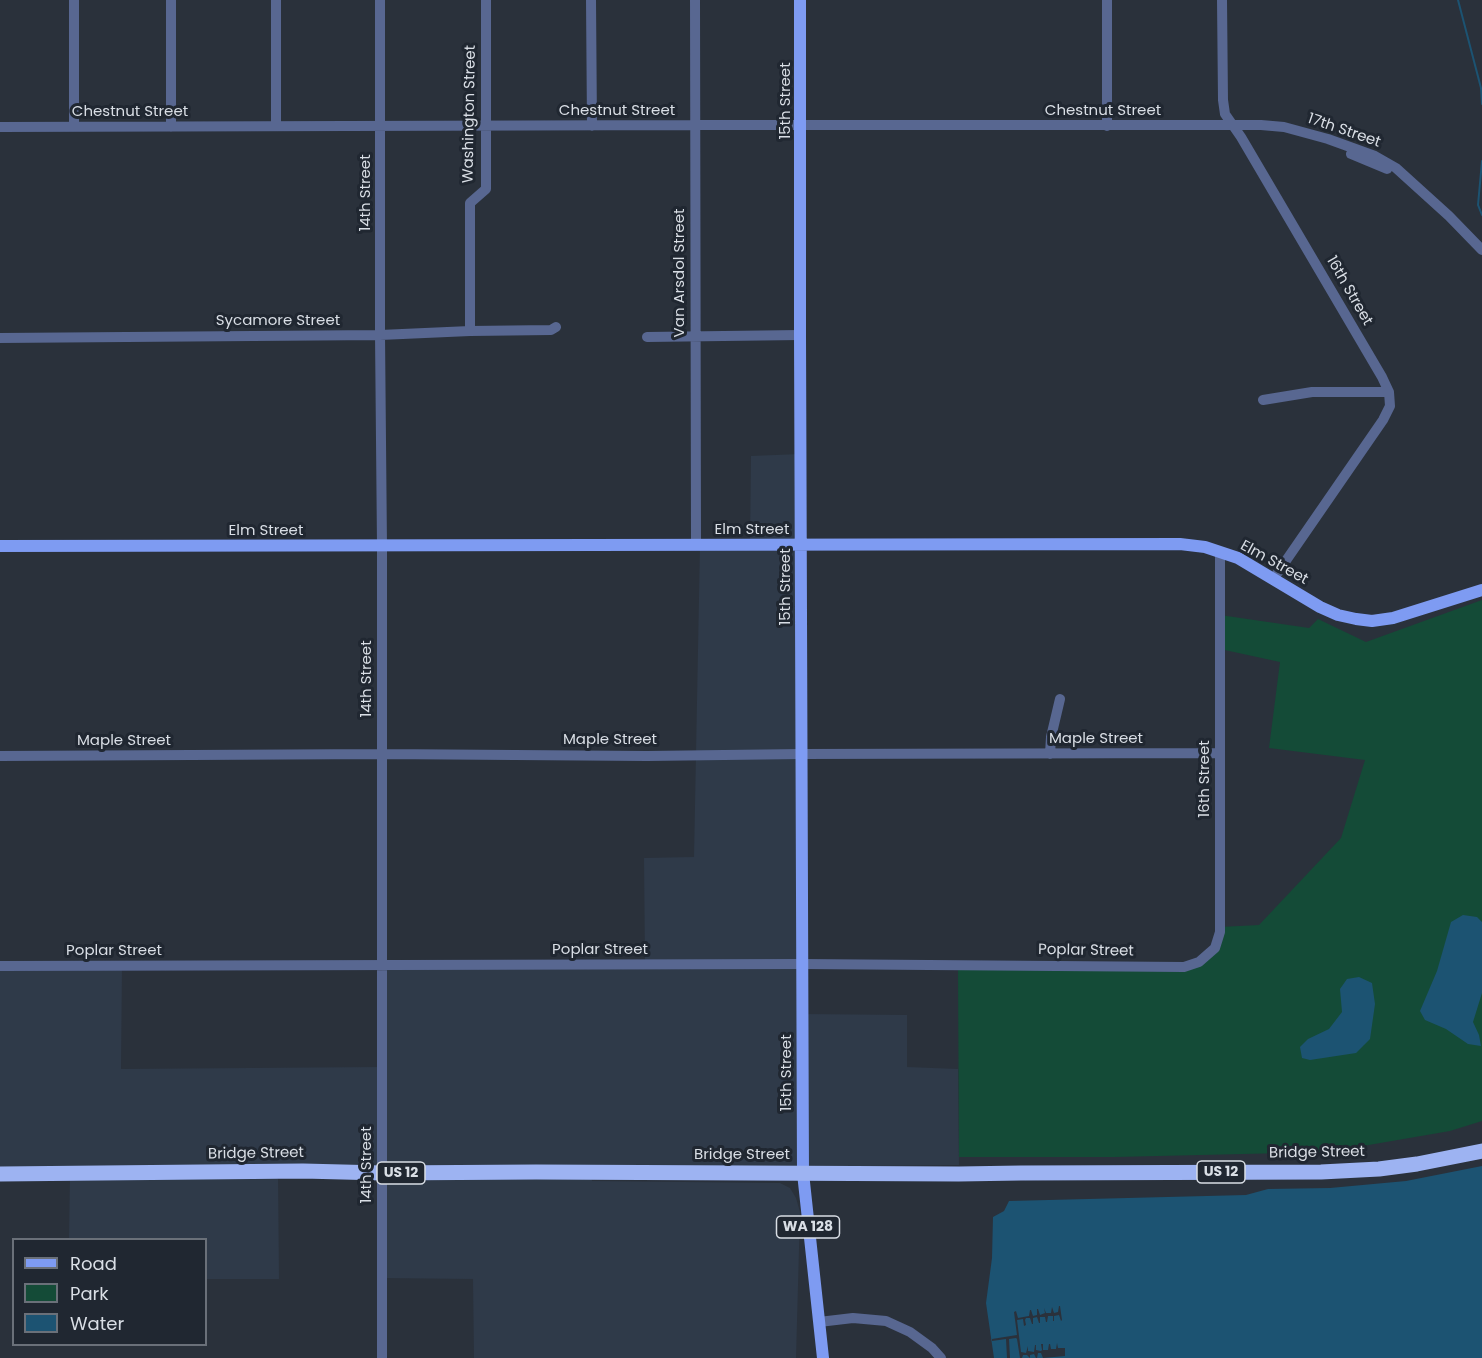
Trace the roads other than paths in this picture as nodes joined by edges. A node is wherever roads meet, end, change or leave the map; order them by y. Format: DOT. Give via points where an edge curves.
graph roads {
  1 [pos="74,0"];
  2 [pos="171,0"];
  3 [pos="276,0"];
  4 [pos="380,0"];
  5 [pos="486,0"];
  6 [pos="591,0"];
  7 [pos="695,0"];
  8 [pos="800,0"];
  9 [pos="1107,0"];
  10 [pos="1222,0"];
  11 [pos="695,125"];
  12 [pos="1233,125"];
  13 [pos="276,126"];
  14 [pos="381,126"];
  15 [pos="486,126"];
  16 [pos="592,126"];
  17 [pos="801,126"];
  18 [pos="1107,126"];
  19 [pos="0,127"];
  20 [pos="74,127"];
  21 [pos="171,127"];
  22 [pos="1284,127"];
  23 [pos="1391,171"];
  24 [pos="1482,250"];
  25 [pos="556,327"];
  26 [pos="470,331"];
  27 [pos="380,335"];
  28 [pos="800,335"];
  29 [pos="695,336"];
  30 [pos="647,337"];
  31 [pos="0,338"];
  32 [pos="1389,392"];
  33 [pos="1263,400"];
  34 [pos="696,545"];
  35 [pos="801,545"];
  36 [pos="0,546"];
  37 [pos="382,546"];
  38 [pos="1220,552"];
  39 [pos="1274,578"];
  40 [pos="1482,590"];
  41 [pos="1060,699"];
  42 [pos="1220,753"];
  43 [pos="382,754"];
  44 [pos="801,754"];
  45 [pos="1050,754"];
  46 [pos="0,756"];
  47 [pos="1199,962"];
  48 [pos="382,964"];
  49 [pos="801,964"];
  50 [pos="0,966"];
  51 [pos="1482,1150"];
  52 [pos="382,1173"];
  53 [pos="803,1173"];
  54 [pos="0,1174"];
  55 [pos="819,1322"];
  56 [pos="382,1358"];
  57 [pos="823,1358"];
  58 [pos="941,1358"];
  1 -- 20 [label="street"];
  2 -- 21 [label="street"];
  3 -- 13 [label="street"];
  4 -- 14 [label="street, 14th Street"];
  5 -- 15 [label="street, Washington Street"];
  6 -- 16 [label="street"];
  7 -- 11 [label="street, Van Arsdol Street"];
  8 -- 17 [label="main road, 15th Street"];
  9 -- 18 [label="street"];
  10 -- 12 [label="street, 16th Street" via="1223,100 1225,114"];
  11 -- 16 [label="street, Chestnut Street"];
  11 -- 17 [label="street, Chestnut Street"];
  11 -- 29 [label="street, Van Arsdol Street"];
  12 -- 18 [label="street, Chestnut Street"];
  12 -- 22 [label="street, 17th Street"];
  12 -- 32 [label="street, 16th Street"];
  13 -- 14 [label="street, Chestnut Street"];
  13 -- 21 [label="street, Chestnut Street"];
  14 -- 15 [label="street, Chestnut Street"];
  14 -- 27 [label="street, 14th Street"];
  15 -- 16 [label="street, Chestnut Street"];
  15 -- 26 [label="street, Washington Street" via="486,189 470,203"];
  17 -- 18 [label="street, Chestnut Street"];
  17 -- 28 [label="main road, 15th Street"];
  19 -- 20 [label="street, Chestnut Street"];
  20 -- 21 [label="street, Chestnut Street"];
  22 -- 23 [label="street"];
  22 -- 24 [label="street, 17th Street" via="1338,142 1396,168"];
  25 -- 26 [label="street, Sycamore Street"];
  26 -- 27 [label="street, Sycamore Street"];
  27 -- 31 [label="street, Sycamore Street"];
  27 -- 37 [label="street, 14th Street"];
  28 -- 29 [label="street"];
  28 -- 35 [label="main road, 15th Street"];
  29 -- 30 [label="street"];
  29 -- 34 [label="street, Van Arsdol Street"];
  32 -- 33 [label="street" via="1312,392"];
  32 -- 39 [label="street" via="1390,406 1383,420"];
  34 -- 35 [label="main road, Elm Street"];
  34 -- 37 [label="main road, Elm Street"];
  35 -- 38 [label="main road, Elm Street" via="1180,544"];
  35 -- 44 [label="main road, 15th Street"];
  36 -- 37 [label="main road, Elm Street"];
  37 -- 43 [label="street, 14th Street"];
  38 -- 39 [label="main road, Elm Street"];
  38 -- 42 [label="street, 16th Street"];
  39 -- 40 [label="main road, Elm Street" via="1338,615 1372,621"];
  41 -- 45 [label="street"];
  42 -- 45 [label="street, Maple Street"];
  42 -- 47 [label="street, 16th Street" via="1220,933 1215,948"];
  43 -- 44 [label="street, Maple Street"];
  43 -- 46 [label="street, Maple Street"];
  43 -- 48 [label="street, 14th Street"];
  44 -- 45 [label="street, Maple Street"];
  44 -- 49 [label="main road, 15th Street"];
  47 -- 49 [label="street, Poplar Street" via="1185,967"];
  48 -- 49 [label="street, Poplar Street"];
  48 -- 50 [label="street, Poplar Street"];
  48 -- 52 [label="street, 14th Street"];
  49 -- 53 [label="main road, 15th Street"];
  51 -- 53 [label="highway, Bridge Street / US 12" via="1398,1167 1321,1172"];
  52 -- 53 [label="highway, Bridge Street / US 12"];
  52 -- 54 [label="highway, Bridge Street / US 12"];
  52 -- 56 [label="street, 14th Street"];
  53 -- 55 [label="main road, WA 128"];
  55 -- 57 [label="main road, WA 128"];
  55 -- 58 [label="street" via="854,1318 885,1322 910,1332"];
}
